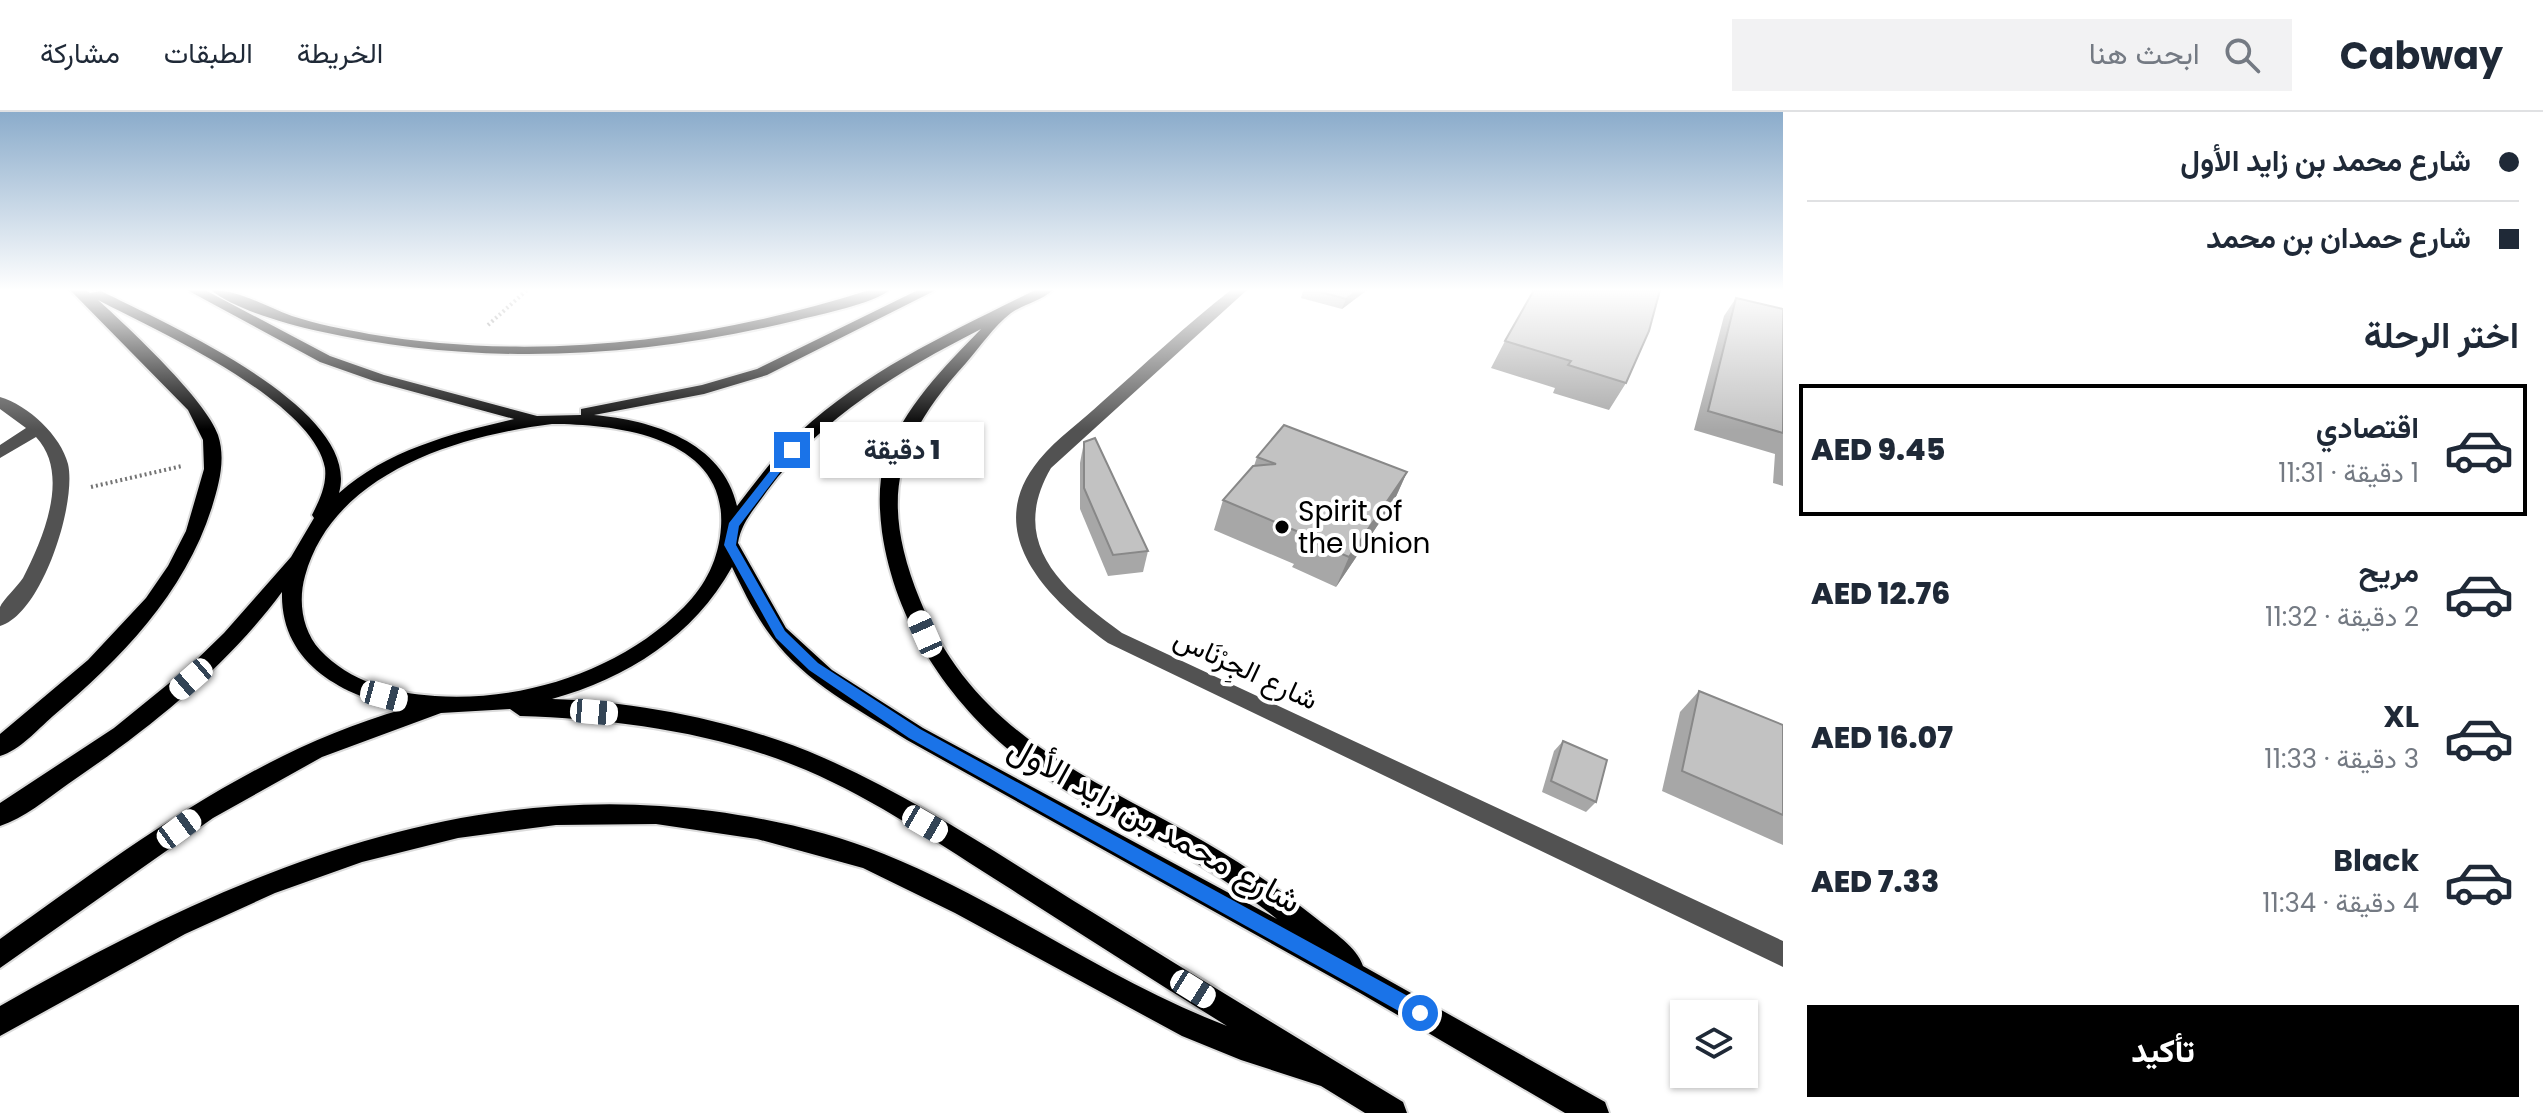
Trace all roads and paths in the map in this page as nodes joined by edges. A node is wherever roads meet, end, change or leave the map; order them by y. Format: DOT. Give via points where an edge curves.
graph roads {
  1 [pos="129,337"];
  2 [pos="177,337"];
  3 [pos="283,337"];
  4 [pos="367,337"];
  5 [pos="476,337"];
  6 [pos="700,337"];
  7 [pos="834,337"];
  8 [pos="958,337"];
  9 [pos="983,337"];
  10 [pos="1183,337"];
  11 [pos="461,350"];
  12 [pos="0,402"];
  13 [pos="545,419"];
  14 [pos="36,429"];
  15 [pos="0,453"];
  16 [pos="214,459"];
  17 [pos="58,495"];
  18 [pos="732,535"];
  19 [pos="306,545"];
  20 [pos="0,619"];
  21 [pos="457,707"];
  22 [pos="0,747"];
  23 [pos="0,816"];
  24 [pos="1783,954"];
  25 [pos="0,955"];
  26 [pos="1370,984"];
  27 [pos="0,1022"];
  28 [pos="1327,1073"];
  29 [pos="1392,1113"];
  30 [pos="1594,1113"];
  1 -- 16 [label="main road" via="189,400 208,431"];
  2 -- 19 [label="main road" via="291,406 317,433 334,465 332,492"];
  3 -- 13 [label="main road" via="379,378"];
  4 -- 11 [label="main road"];
  5 -- 11 [label="path"];
  6 -- 11 [label="main road" via="589,350"];
  7 -- 13 [label="main road" via="762,372 704,389"];
  8 -- 18 [label="main road" via="894,371 821,422 783,461"];
  9 -- 26 [label="main road" via="924,404 895,453 889,490 891,529 901,581 925,634 953,679 992,723 1044,765 1268,895"];
  10 -- 24 [label="street, شارع الجِرْنَاس" via="1043,466 1027,498 1025,525 1032,554 1050,584 1077,612 1115,638"];
  12 -- 14 [label="street"];
  13 -- 18 [label="main road, شارع محمد بن زايد الأول" via="616,422 671,439 694,453 724,489"];
  13 -- 19 [label="main road" via="464,435 394,465 346,498"];
  14 -- 15 [label="street"];
  14 -- 17 [label="street" via="56,453"];
  16 -- 17 [label="path"];
  16 -- 22 [label="main road" via="202,516 175,571 125,636"];
  17 -- 20 [label="street" via="41,560 20,598"];
  18 -- 21 [label="main road" via="719,573 692,611 650,646 583,680 534,696"];
  18 -- 26 [label="main road, شارع محمد بن زايد الأول" via="780,634 813,666 915,734"];
  19 -- 21 [label="main road" via="293,577 290,604 296,630 311,654 333,675 365,691"];
  19 -- 23 [label="main road" via="266,602 168,699"];
  21 -- 25 [label="main road" via="353,733 306,752 221,799"];
  21 -- 28 [label="main road" via="544,707 681,724 847,778"];
  26 -- 30 [label="main road, شارع محمد بن زايد الأول"];
  27 -- 28 [label="main road" via="164,928 315,865 481,822 638,812 721,820 803,837 884,865 1195,1027"];
  28 -- 29 [label="main road"];
}
